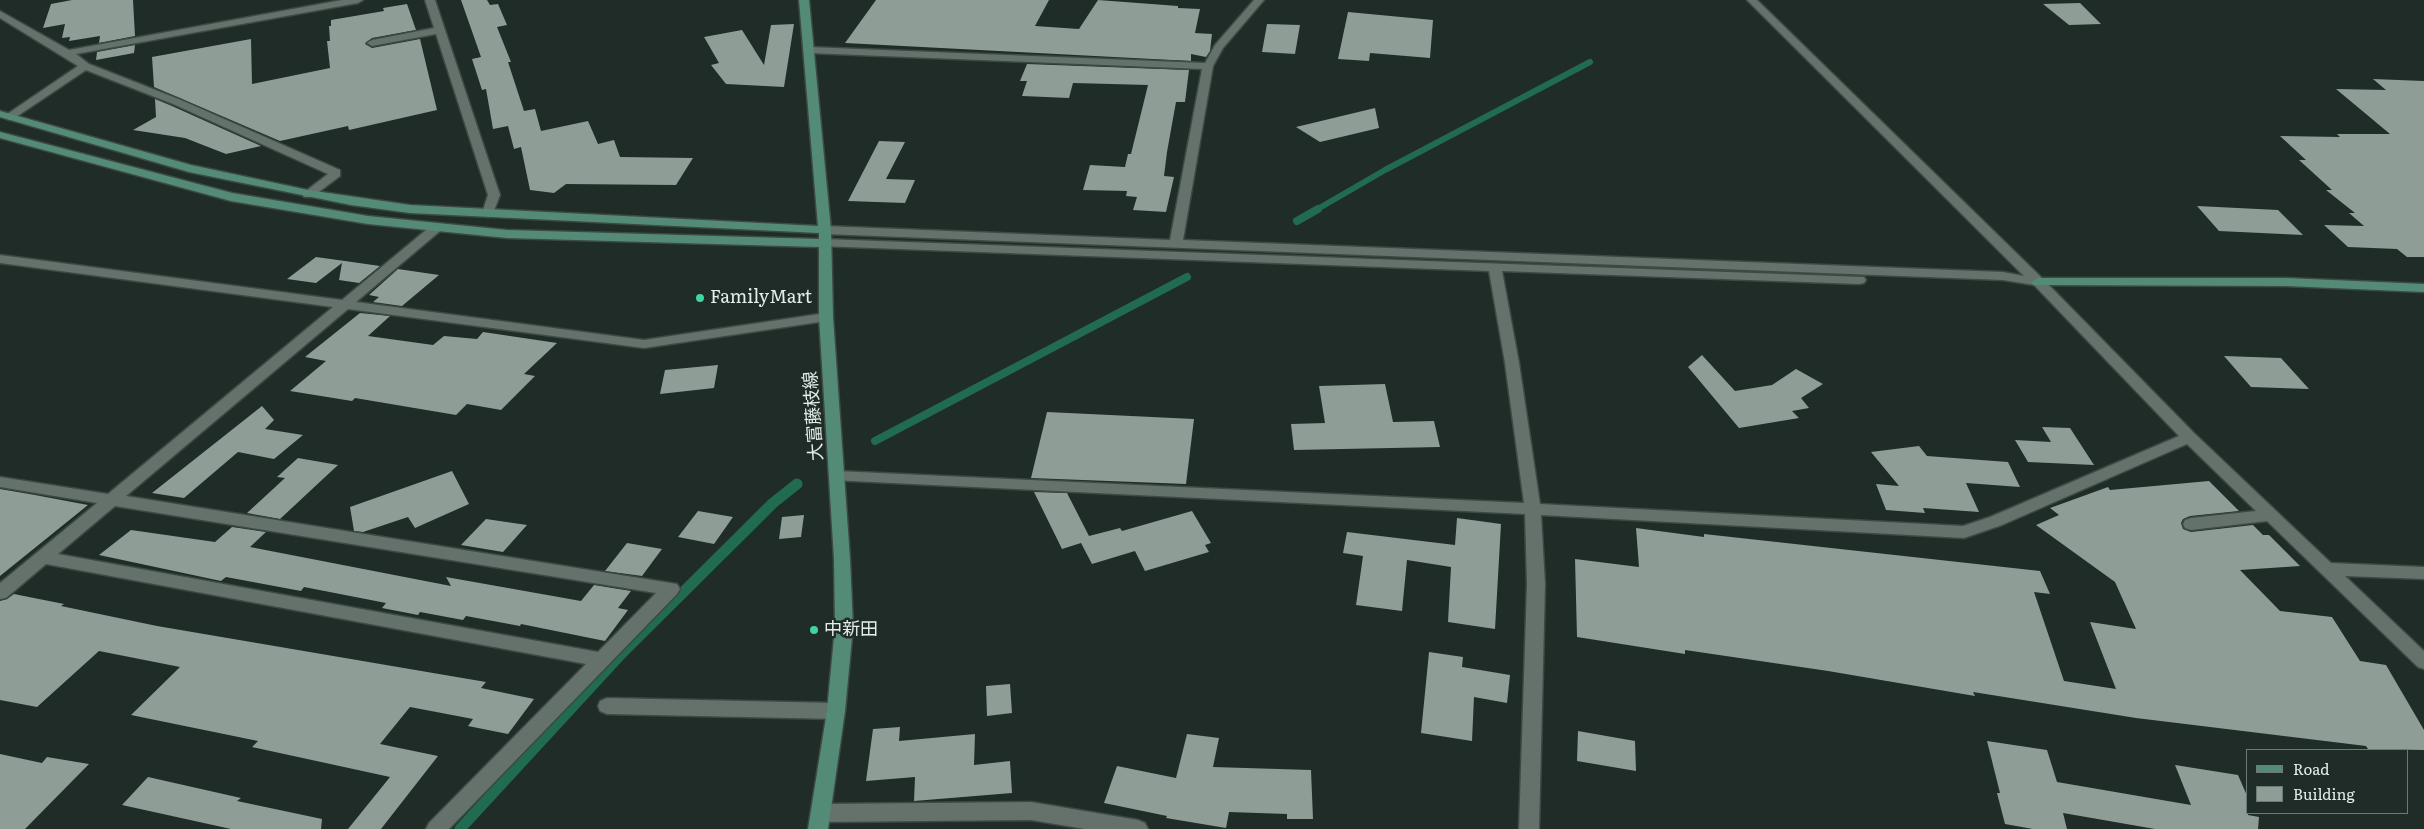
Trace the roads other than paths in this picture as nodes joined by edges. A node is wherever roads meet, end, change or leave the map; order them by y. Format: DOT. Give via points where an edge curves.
graph roads {
  1 [pos="358,0"];
  2 [pos="430,0"];
  3 [pos="804,0"];
  4 [pos="1259,0"];
  5 [pos="1752,0"];
  6 [pos="0,14"];
  7 [pos="440,30"];
  8 [pos="372,43"];
  9 [pos="809,50"];
  10 [pos="67,53"];
  11 [pos="85,66"];
  12 [pos="1208,66"];
  13 [pos="4,115"];
  14 [pos="0,135"];
  15 [pos="308,194"];
  16 [pos="488,213"];
  17 [pos="436,228"];
  18 [pos="825,236"];
  19 [pos="1176,243"];
  20 [pos="0,259"];
  21 [pos="1495,268"];
  22 [pos="2038,282"];
  23 [pos="2424,288"];
  24 [pos="348,303"];
  25 [pos="826,317"];
  26 [pos="2189,437"];
  27 [pos="837,476"];
  28 [pos="0,482"];
  29 [pos="110,500"];
  30 [pos="1533,509"];
  31 [pos="2271,515"];
  32 [pos="2191,524"];
  33 [pos="43,557"];
  34 [pos="2328,569"];
  35 [pos="2424,573"];
  36 [pos="0,593"];
  37 [pos="601,660"];
  38 [pos="2424,662"];
  39 [pos="608,706"];
  40 [pos="836,711"];
  41 [pos="820,821"];
  42 [pos="436,829"];
  43 [pos="1138,829"];
  44 [pos="1529,829"];
  1 -- 10 [label="street"];
  2 -- 7 [label="street"];
  3 -- 9 [label="street, 大富藤枝線"];
  4 -- 12 [label="street" via="1219,47"];
  5 -- 22 [label="street"];
  6 -- 10 [label="street"];
  7 -- 8 [label="street"];
  7 -- 16 [label="street" via="494,196"];
  9 -- 12 [label="street"];
  9 -- 18 [label="street, 大富藤枝線"];
  10 -- 11 [label="street"];
  11 -- 13 [label="street"];
  11 -- 15 [label="street" via="177,102 336,173"];
  12 -- 19 [label="street"];
  13 -- 15 [label="street" via="189,168"];
  14 -- 17 [label="street" via="231,197 310,212"];
  15 -- 16 [label="street" via="410,209"];
  16 -- 18 [label="street"];
  17 -- 18 [label="street" via="508,234"];
  17 -- 24 [label="street"];
  18 -- 19 [label="street"];
  18 -- 21 [label="street"];
  18 -- 25 [label="street, 大富藤枝線"];
  19 -- 22 [label="street" via="2003,276"];
  20 -- 24 [label="street"];
  21 -- 22 [label="street" via="1808,280"];
  21 -- 30 [label="street"];
  22 -- 23 [label="street" via="2286,282"];
  22 -- 26 [label="street"];
  24 -- 25 [label="street" via="644,344"];
  24 -- 29 [label="street"];
  25 -- 27 [label="street, 大富藤枝線"];
  26 -- 30 [label="street" via="1964,532"];
  26 -- 31 [label="street"];
  27 -- 30 [label="street"];
  27 -- 40 [label="street, 大富藤枝線" via="844,627"];
  28 -- 29 [label="street"];
  29 -- 33 [label="street"];
  29 -- 37 [label="street" via="671,589"];
  30 -- 44 [label="street" via="1536,584"];
  31 -- 32 [label="street"];
  31 -- 34 [label="street"];
  33 -- 36 [label="street"];
  33 -- 37 [label="street"];
  34 -- 35 [label="street"];
  34 -- 38 [label="street"];
  37 -- 42 [label="street"];
  39 -- 40 [label="street"];
  40 -- 41 [label="street, 大富藤枝線"];
  41 -- 43 [label="street" via="1031,811"];
}
